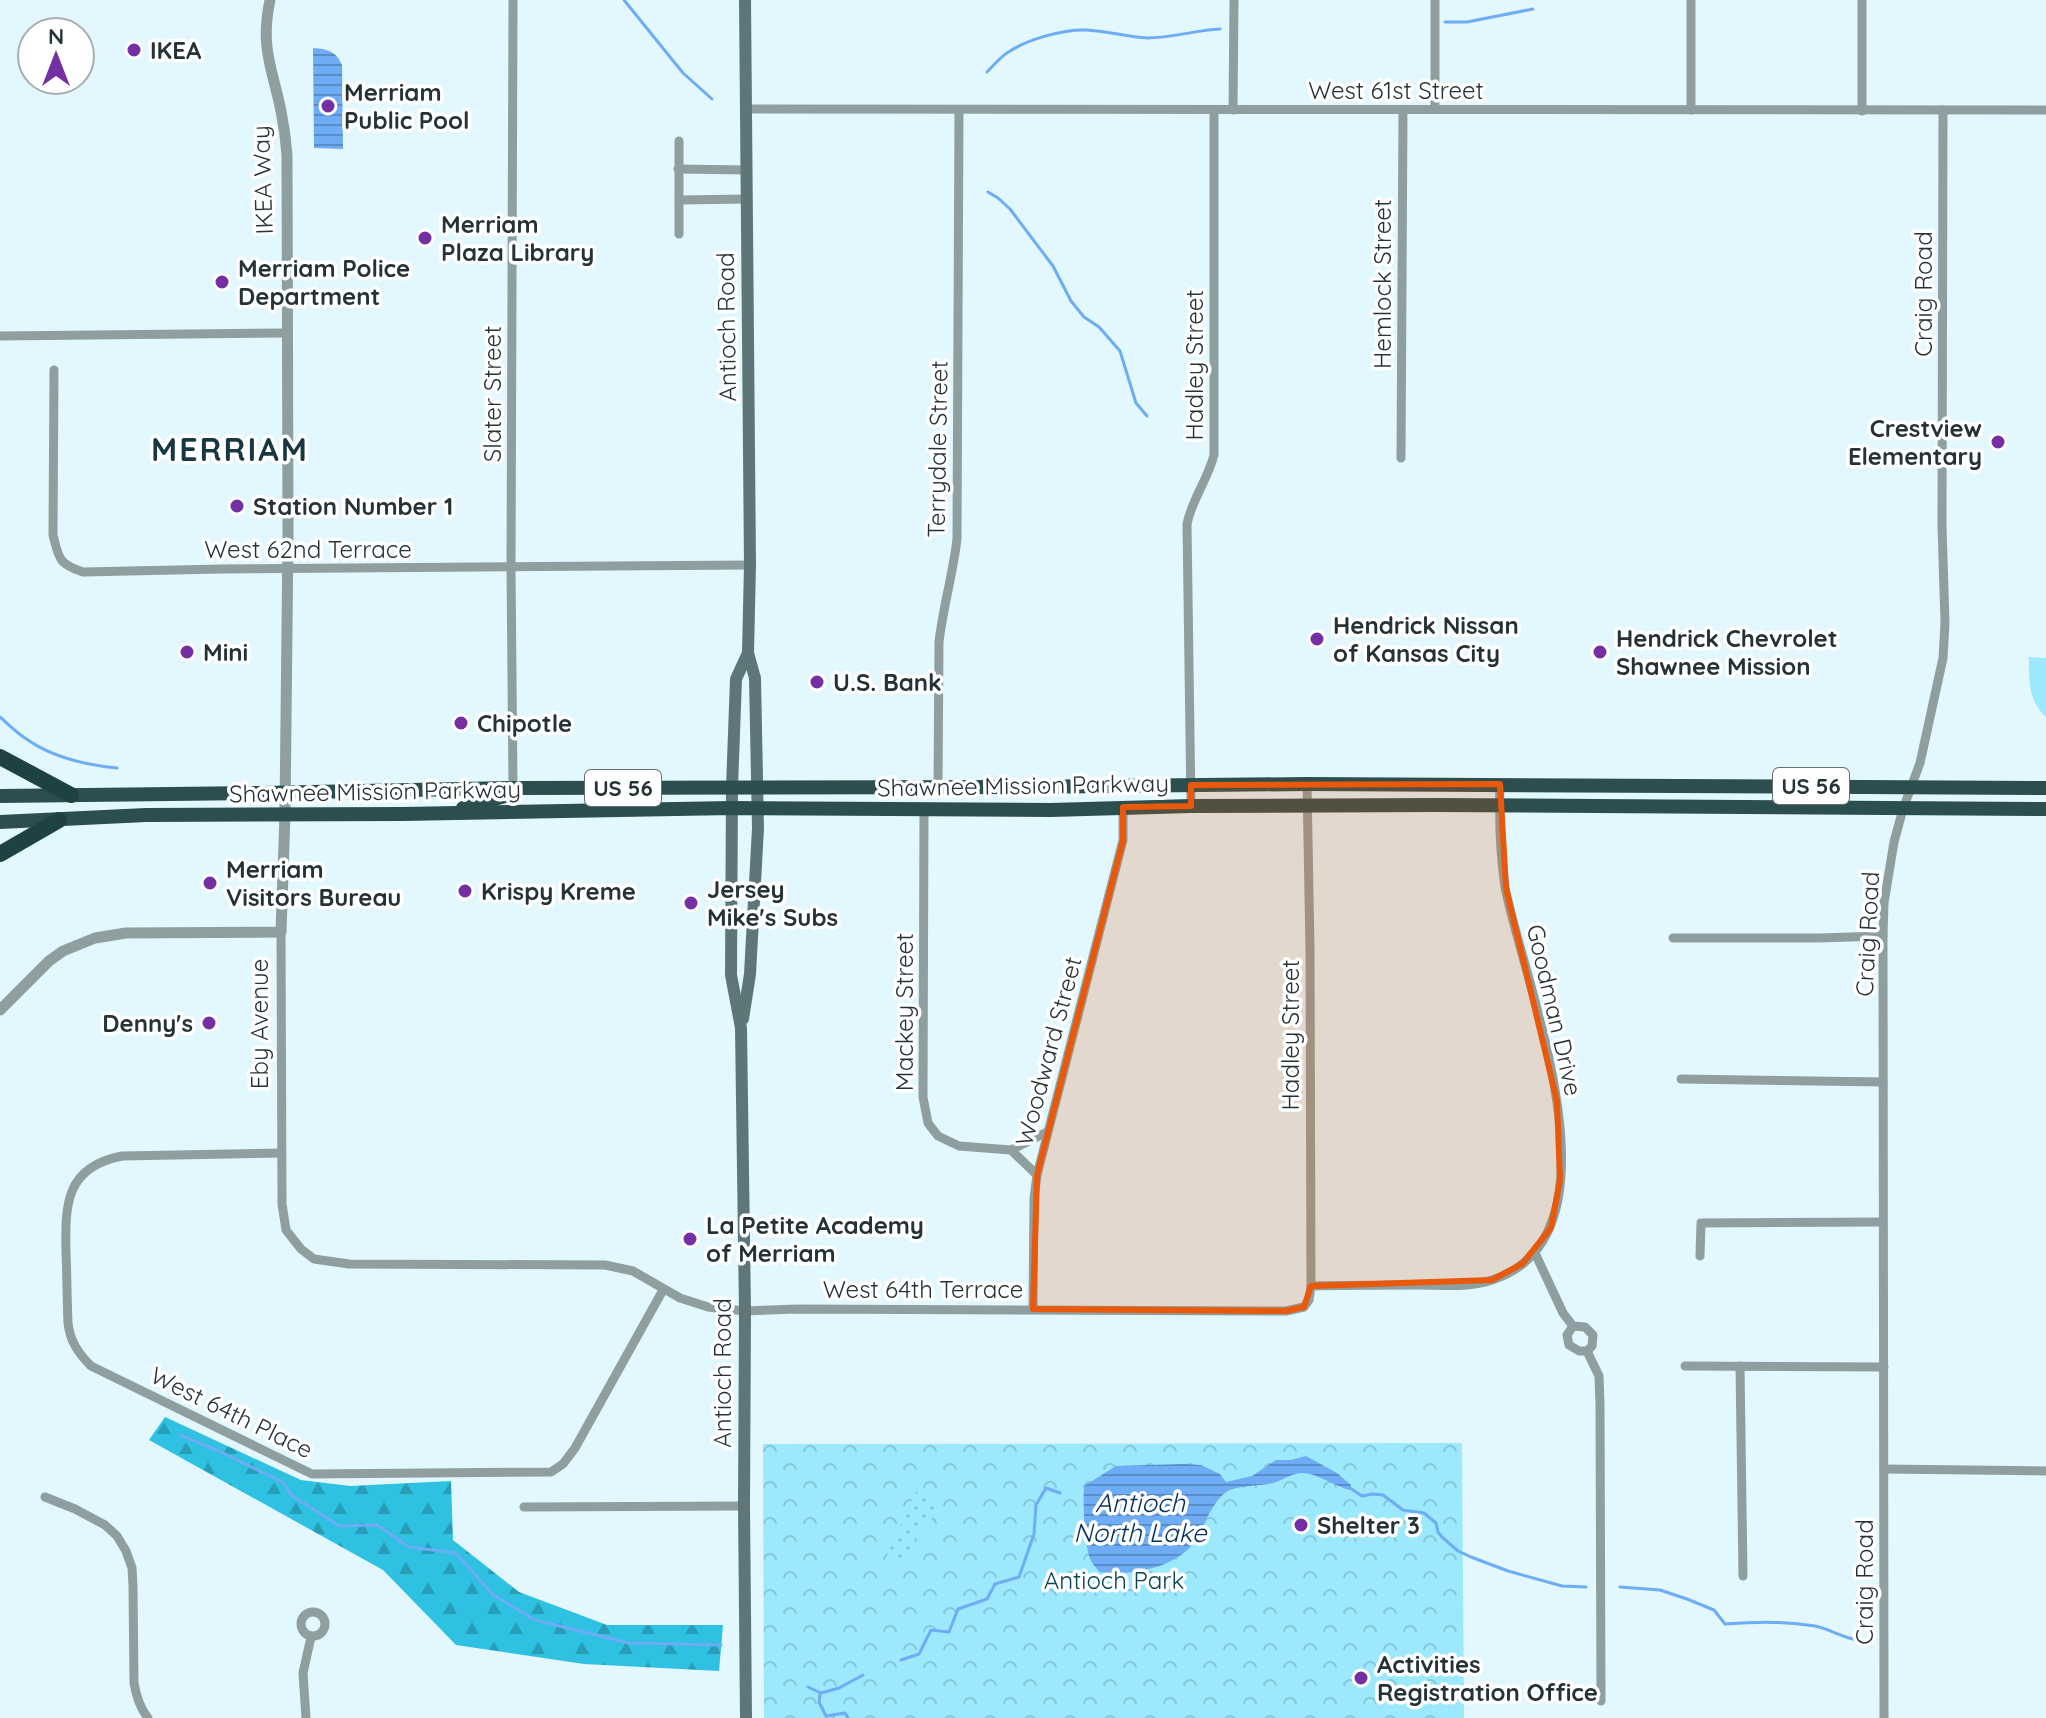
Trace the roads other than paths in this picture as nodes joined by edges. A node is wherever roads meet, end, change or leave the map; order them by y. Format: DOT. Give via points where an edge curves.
graph roads {
  1 [pos="270,0"];
  2 [pos="513,0"];
  3 [pos="745,0"];
  4 [pos="1234,0"];
  5 [pos="1435,0"];
  6 [pos="1691,0"];
  7 [pos="1862,0"];
  8 [pos="745,109"];
  9 [pos="1435,109"];
  10 [pos="959,110"];
  11 [pos="1214,110"];
  12 [pos="1233,110"];
  13 [pos="1403,110"];
  14 [pos="1691,110"];
  15 [pos="1943,110"];
  16 [pos="2046,110"];
  17 [pos="1862,111"];
  18 [pos="679,141"];
  19 [pos="678,169"];
  20 [pos="746,170"];
  21 [pos="746,199"];
  22 [pos="679,200"];
  23 [pos="679,234"];
  24 [pos="286,333"];
  25 [pos="0,336"];
  26 [pos="54,370"];
  27 [pos="1401,458"];
  28 [pos="750,565"];
  29 [pos="511,568"];
  30 [pos="287,569"];
  31 [pos="748,653"];
  32 [pos="0,757"];
  33 [pos="1307,784"];
  34 [pos="1500,784"];
  35 [pos="1191,785"];
  36 [pos="1912,786"];
  37 [pos="732,787"];
  38 [pos="757,787"];
  39 [pos="938,787"];
  40 [pos="513,788"];
  41 [pos="2046,788"];
  42 [pos="284,793"];
  43 [pos="71,795"];
  44 [pos="0,796"];
  45 [pos="1308,805"];
  46 [pos="1499,805"];
  47 [pos="1191,806"];
  48 [pos="1123,807"];
  49 [pos="732,808"];
  50 [pos="758,808"];
  51 [pos="924,809"];
  52 [pos="1903,809"];
  53 [pos="2046,809"];
  54 [pos="440,813"];
  55 [pos="285,814"];
  56 [pos="59,820"];
  57 [pos="0,822"];
  58 [pos="0,854"];
  59 [pos="281,932"];
  60 [pos="1883,936"];
  61 [pos="1673,938"];
  62 [pos="0,1010"];
  63 [pos="741,1028"];
  64 [pos="1681,1079"];
  65 [pos="1883,1082"];
  66 [pos="1047,1132"];
  67 [pos="1011,1150"];
  68 [pos="281,1153"];
  69 [pos="1037,1175"];
  70 [pos="1882,1222"];
  71 [pos="301,1249"];
  72 [pos="1535,1253"];
  73 [pos="1700,1256"];
  74 [pos="1311,1286"];
  75 [pos="663,1290"];
  76 [pos="1033,1309"];
  77 [pos="745,1311"];
  78 [pos="1573,1326"];
  79 [pos="1587,1351"];
  80 [pos="1685,1366"];
  81 [pos="1740,1366"];
  82 [pos="1884,1367"];
  83 [pos="1884,1469"];
  84 [pos="2046,1471"];
  85 [pos="45,1497"];
  86 [pos="744,1506"];
  87 [pos="524,1507"];
  88 [pos="1743,1576"];
  89 [pos="311,1637"];
  90 [pos="1601,1701"];
  91 [pos="148,1718"];
  92 [pos="306,1718"];
  93 [pos="746,1718"];
  94 [pos="1884,1718"];
  1 -- 24 [label="street, IKEA Way" via="266,49 287,155"];
  2 -- 29 [label="street, Slater Street"];
  3 -- 8 [label="main road, Antioch Road"];
  4 -- 12 [label="street"];
  5 -- 9 [label="street"];
  6 -- 14 [label="street"];
  7 -- 17 [label="street"];
  8 -- 10 [label="street, West 61st Street"];
  8 -- 20 [label="main road, Antioch Road"];
  9 -- 13 [label="street, West 61st Street"];
  9 -- 14 [label="street, West 61st Street"];
  10 -- 11 [label="street, West 61st Street"];
  10 -- 39 [label="street, Terrydale Street" via="957,528 939,642"];
  11 -- 12 [label="street, West 61st Street"];
  11 -- 35 [label="street, Hadley Street" via="1214,455 1187,524"];
  12 -- 13 [label="street, West 61st Street"];
  13 -- 27 [label="street, Hemlock Street"];
  14 -- 17 [label="street, West 61st Street"];
  15 -- 16 [label="street, West 61st Street"];
  15 -- 17 [label="street, West 61st Street"];
  15 -- 36 [label="street, Craig Road" via="1945,623 1934,704"];
  18 -- 19 [label="street"];
  19 -- 20 [label="street"];
  19 -- 22 [label="street"];
  20 -- 21 [label="main road, Antioch Road"];
  21 -- 22 [label="street"];
  21 -- 28 [label="main road, Antioch Road"];
  22 -- 23 [label="street"];
  24 -- 25 [label="street"];
  24 -- 30 [label="street, IKEA Way"];
  26 -- 30 [label="street, West 62nd Terrace" via="53,535 59,559 68,567 83,572"];
  28 -- 29 [label="street, West 62nd Terrace"];
  28 -- 31 [label="main road, Antioch Road"];
  29 -- 30 [label="street, West 62nd Terrace"];
  29 -- 40 [label="street, Slater Street"];
  30 -- 42 [label="street, IKEA Way"];
  31 -- 37 [label="main road, Antioch Road" via="736,679"];
  31 -- 38 [label="main road, Antioch Road" via="755,678"];
  32 -- 43 [label="highway"];
  33 -- 34 [label="highway, Shawnee Mission Parkway / US 56"];
  33 -- 35 [label="highway, Shawnee Mission Parkway / US 56"];
  33 -- 45 [label="street, Hadley Street"];
  34 -- 36 [label="highway, Shawnee Mission Parkway / US 56"];
  34 -- 46 [label="street, Goodman Drive"];
  35 -- 39 [label="highway, Shawnee Mission Parkway / US 56"];
  35 -- 47 [label="street, Hadley Street"];
  36 -- 41 [label="highway, Shawnee Mission Parkway / US 56"];
  36 -- 52 [label="street, Craig Road"];
  37 -- 38 [label="highway, Shawnee Mission Parkway / US 56"];
  37 -- 40 [label="highway, Shawnee Mission Parkway / US 56"];
  37 -- 49 [label="main road, Antioch Road"];
  38 -- 39 [label="highway, Shawnee Mission Parkway / US 56"];
  38 -- 50 [label="main road, Antioch Road"];
  40 -- 42 [label="highway, Shawnee Mission Parkway / US 56"];
  40 -- 54 [label="highway" via="505,796"];
  42 -- 43 [label="highway, Shawnee Mission Parkway / US 56"];
  42 -- 55 [label="street, Eby Avenue"];
  43 -- 44 [label="highway, Shawnee Mission Parkway / US 56"];
  45 -- 46 [label="highway, Shawnee Mission Parkway / US 56"];
  45 -- 47 [label="highway, Shawnee Mission Parkway / US 56"];
  45 -- 74 [label="street, Hadley Street"];
  46 -- 52 [label="highway, Shawnee Mission Parkway / US 56"];
  46 -- 72 [label="street, Goodman Drive" via="1506,888 1551,1065 1559,1123 1557,1210"];
  47 -- 48 [label="highway, Shawnee Mission Parkway / US 56"];
  48 -- 51 [label="highway, Shawnee Mission Parkway / US 56"];
  48 -- 66 [label="street, Woodward Street" via="1123,840"];
  49 -- 50 [label="highway, Shawnee Mission Parkway / US 56"];
  49 -- 54 [label="highway, Shawnee Mission Parkway / US 56"];
  49 -- 63 [label="main road, Antioch Road" via="731,975"];
  50 -- 51 [label="highway, Shawnee Mission Parkway / US 56"];
  50 -- 63 [label="main road, Antioch Road" via="750,974"];
  51 -- 67 [label="street, Mackey Street" via="925,1112 938,1136 949,1142"];
  52 -- 53 [label="highway, Shawnee Mission Parkway / US 56"];
  52 -- 60 [label="street, Craig Road" via="1888,871"];
  54 -- 55 [label="highway, Shawnee Mission Parkway / US 56"];
  55 -- 56 [label="highway, Shawnee Mission Parkway / US 56"];
  55 -- 59 [label="street, Eby Avenue"];
  56 -- 57 [label="highway, Shawnee Mission Parkway"];
  56 -- 58 [label="highway, US 56"];
  59 -- 62 [label="street" via="95,938 49,961"];
  59 -- 68 [label="street, Eby Avenue"];
  60 -- 61 [label="street"];
  60 -- 65 [label="street, Craig Road"];
  63 -- 77 [label="main road, Antioch Road"];
  64 -- 65 [label="street"];
  65 -- 70 [label="street, Craig Road"];
  66 -- 67 [label="street"];
  66 -- 69 [label="street, Woodward Street"];
  67 -- 69 [label="street"];
  68 -- 71 [label="street, Eby Avenue" via="286,1230"];
  68 -- 75 [label="street, West 64th Place" via="122,1156 86,1172 65,1213 69,1335 91,1366 312,1474 551,1472 575,1448"];
  69 -- 76 [label="street, Woodward Street"];
  70 -- 73 [label="street" via="1701,1223"];
  70 -- 82 [label="street, Craig Road"];
  71 -- 75 [label="street, West 64th Terrace" via="314,1259 349,1264 605,1265 633,1271"];
  72 -- 74 [label="street" via="1504,1275 1478,1284"];
  72 -- 78 [label="street"];
  74 -- 76 [label="street, West 64th Terrace" via="1304,1307 1286,1311"];
  75 -- 77 [label="street, West 64th Terrace" via="708,1307"];
  76 -- 77 [label="street, West 64th Terrace"];
  77 -- 86 [label="main road, Antioch Road"];
  78 -- 79 [label="street" via="1567,1335 1569,1345"];
  78 -- 79 [label="street" via="1585,1327 1593,1335"];
  79 -- 90 [label="street" via="1599,1376"];
  80 -- 81 [label="street"];
  81 -- 82 [label="street"];
  81 -- 88 [label="street"];
  82 -- 83 [label="street, Craig Road"];
  83 -- 84 [label="street"];
  83 -- 94 [label="street, Craig Road"];
  85 -- 91 [label="street" via="105,1525 126,1551 132,1568 134,1683"];
  86 -- 87 [label="street"];
  86 -- 93 [label="main road, Antioch Road"];
  89 -- 92 [label="street" via="303,1673"];
}
